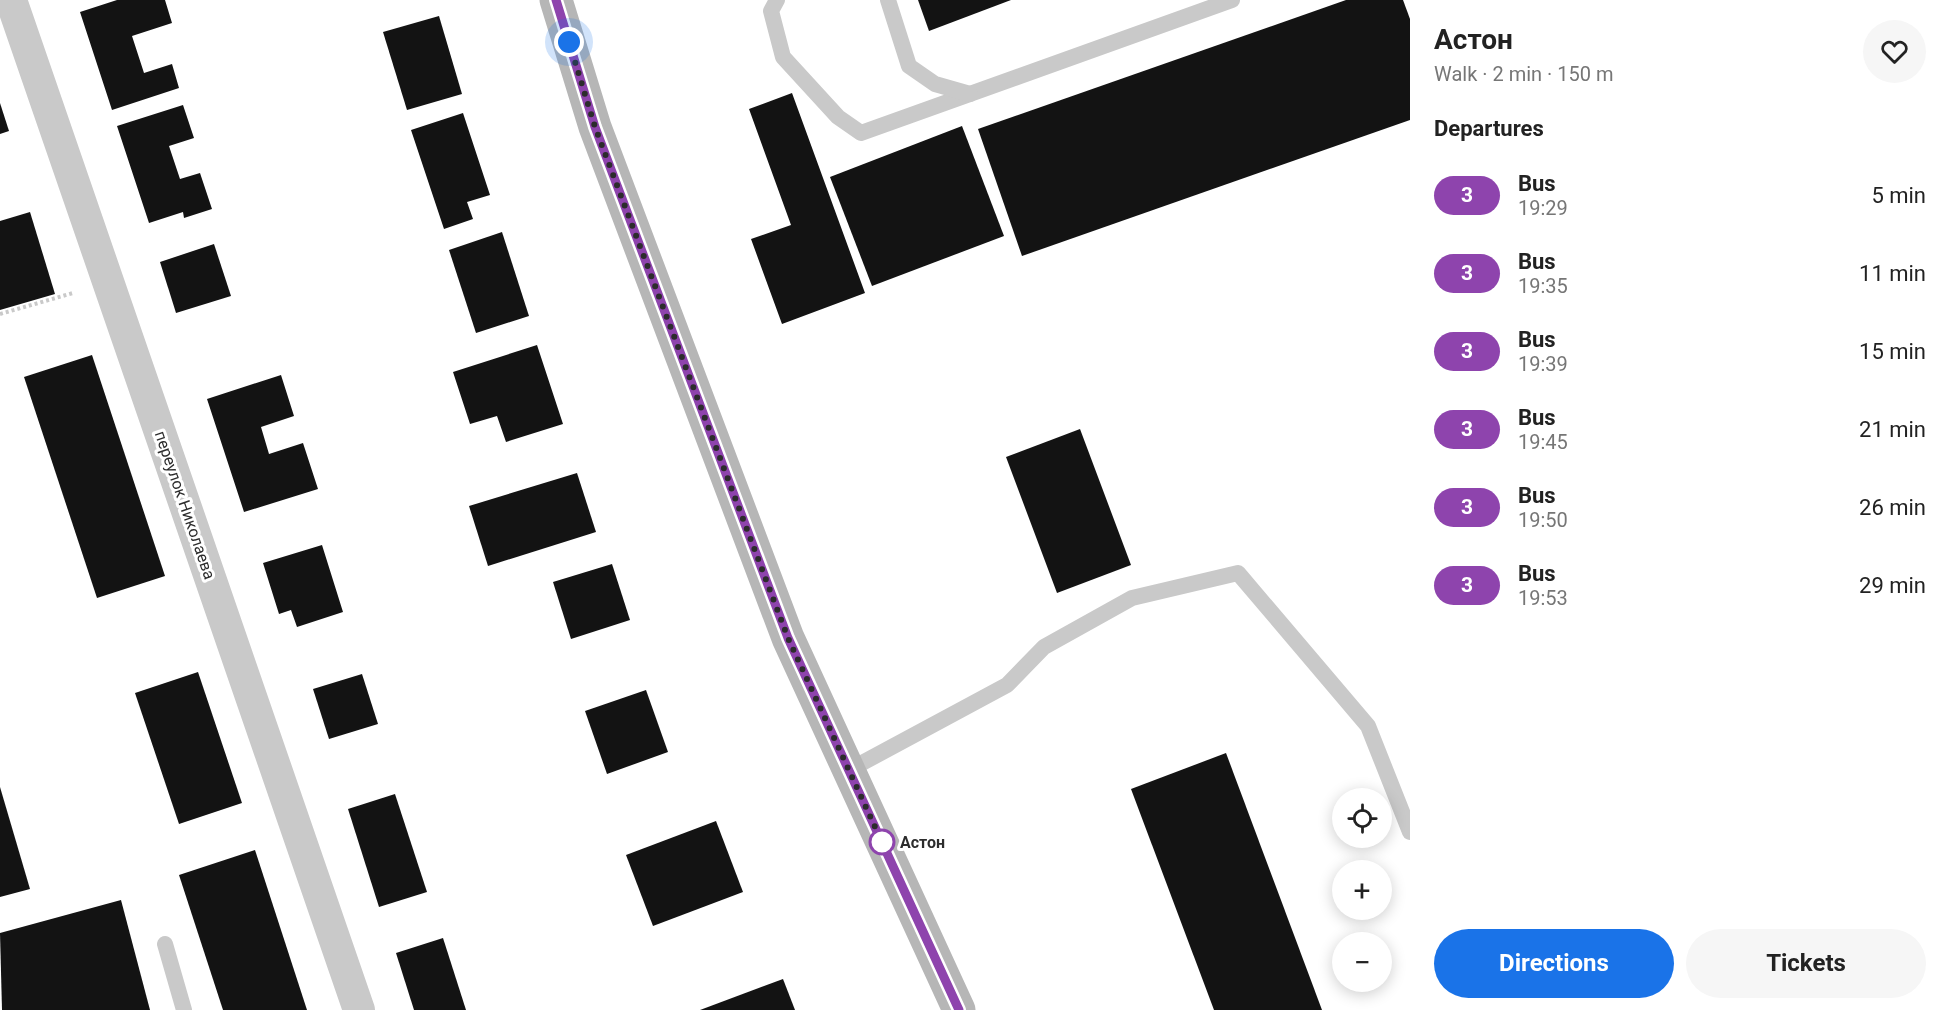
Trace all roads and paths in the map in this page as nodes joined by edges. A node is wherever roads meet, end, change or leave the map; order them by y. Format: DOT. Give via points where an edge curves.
graph roads {
  1 [pos="11,0"];
  2 [pos="556,0"];
  3 [pos="777,0"];
  4 [pos="888,0"];
  5 [pos="1232,0"];
  6 [pos="970,94"];
  7 [pos="108,283"];
  8 [pos="0,314"];
  9 [pos="849,770"];
  10 [pos="1410,832"];
  11 [pos="165,944"];
  12 [pos="184,1010"];
  13 [pos="359,1010"];
  14 [pos="959,1010"];
  1 -- 7 [label="street, переулок Николаева"];
  2 -- 9 [label="main road" via="595,127 788,638"];
  3 -- 6 [label="lane" via="771,11 783,57 838,117 861,133"];
  4 -- 6 [label="lane" via="909,66 935,84"];
  5 -- 6 [label="lane"];
  7 -- 8 [label="path"];
  7 -- 13 [label="street, переулок Николаева"];
  9 -- 10 [label="lane" via="1007,685 1044,647 1132,598 1238,573 1368,726"];
  9 -- 14 [label="main road"];
  11 -- 12 [label="lane"];
}
